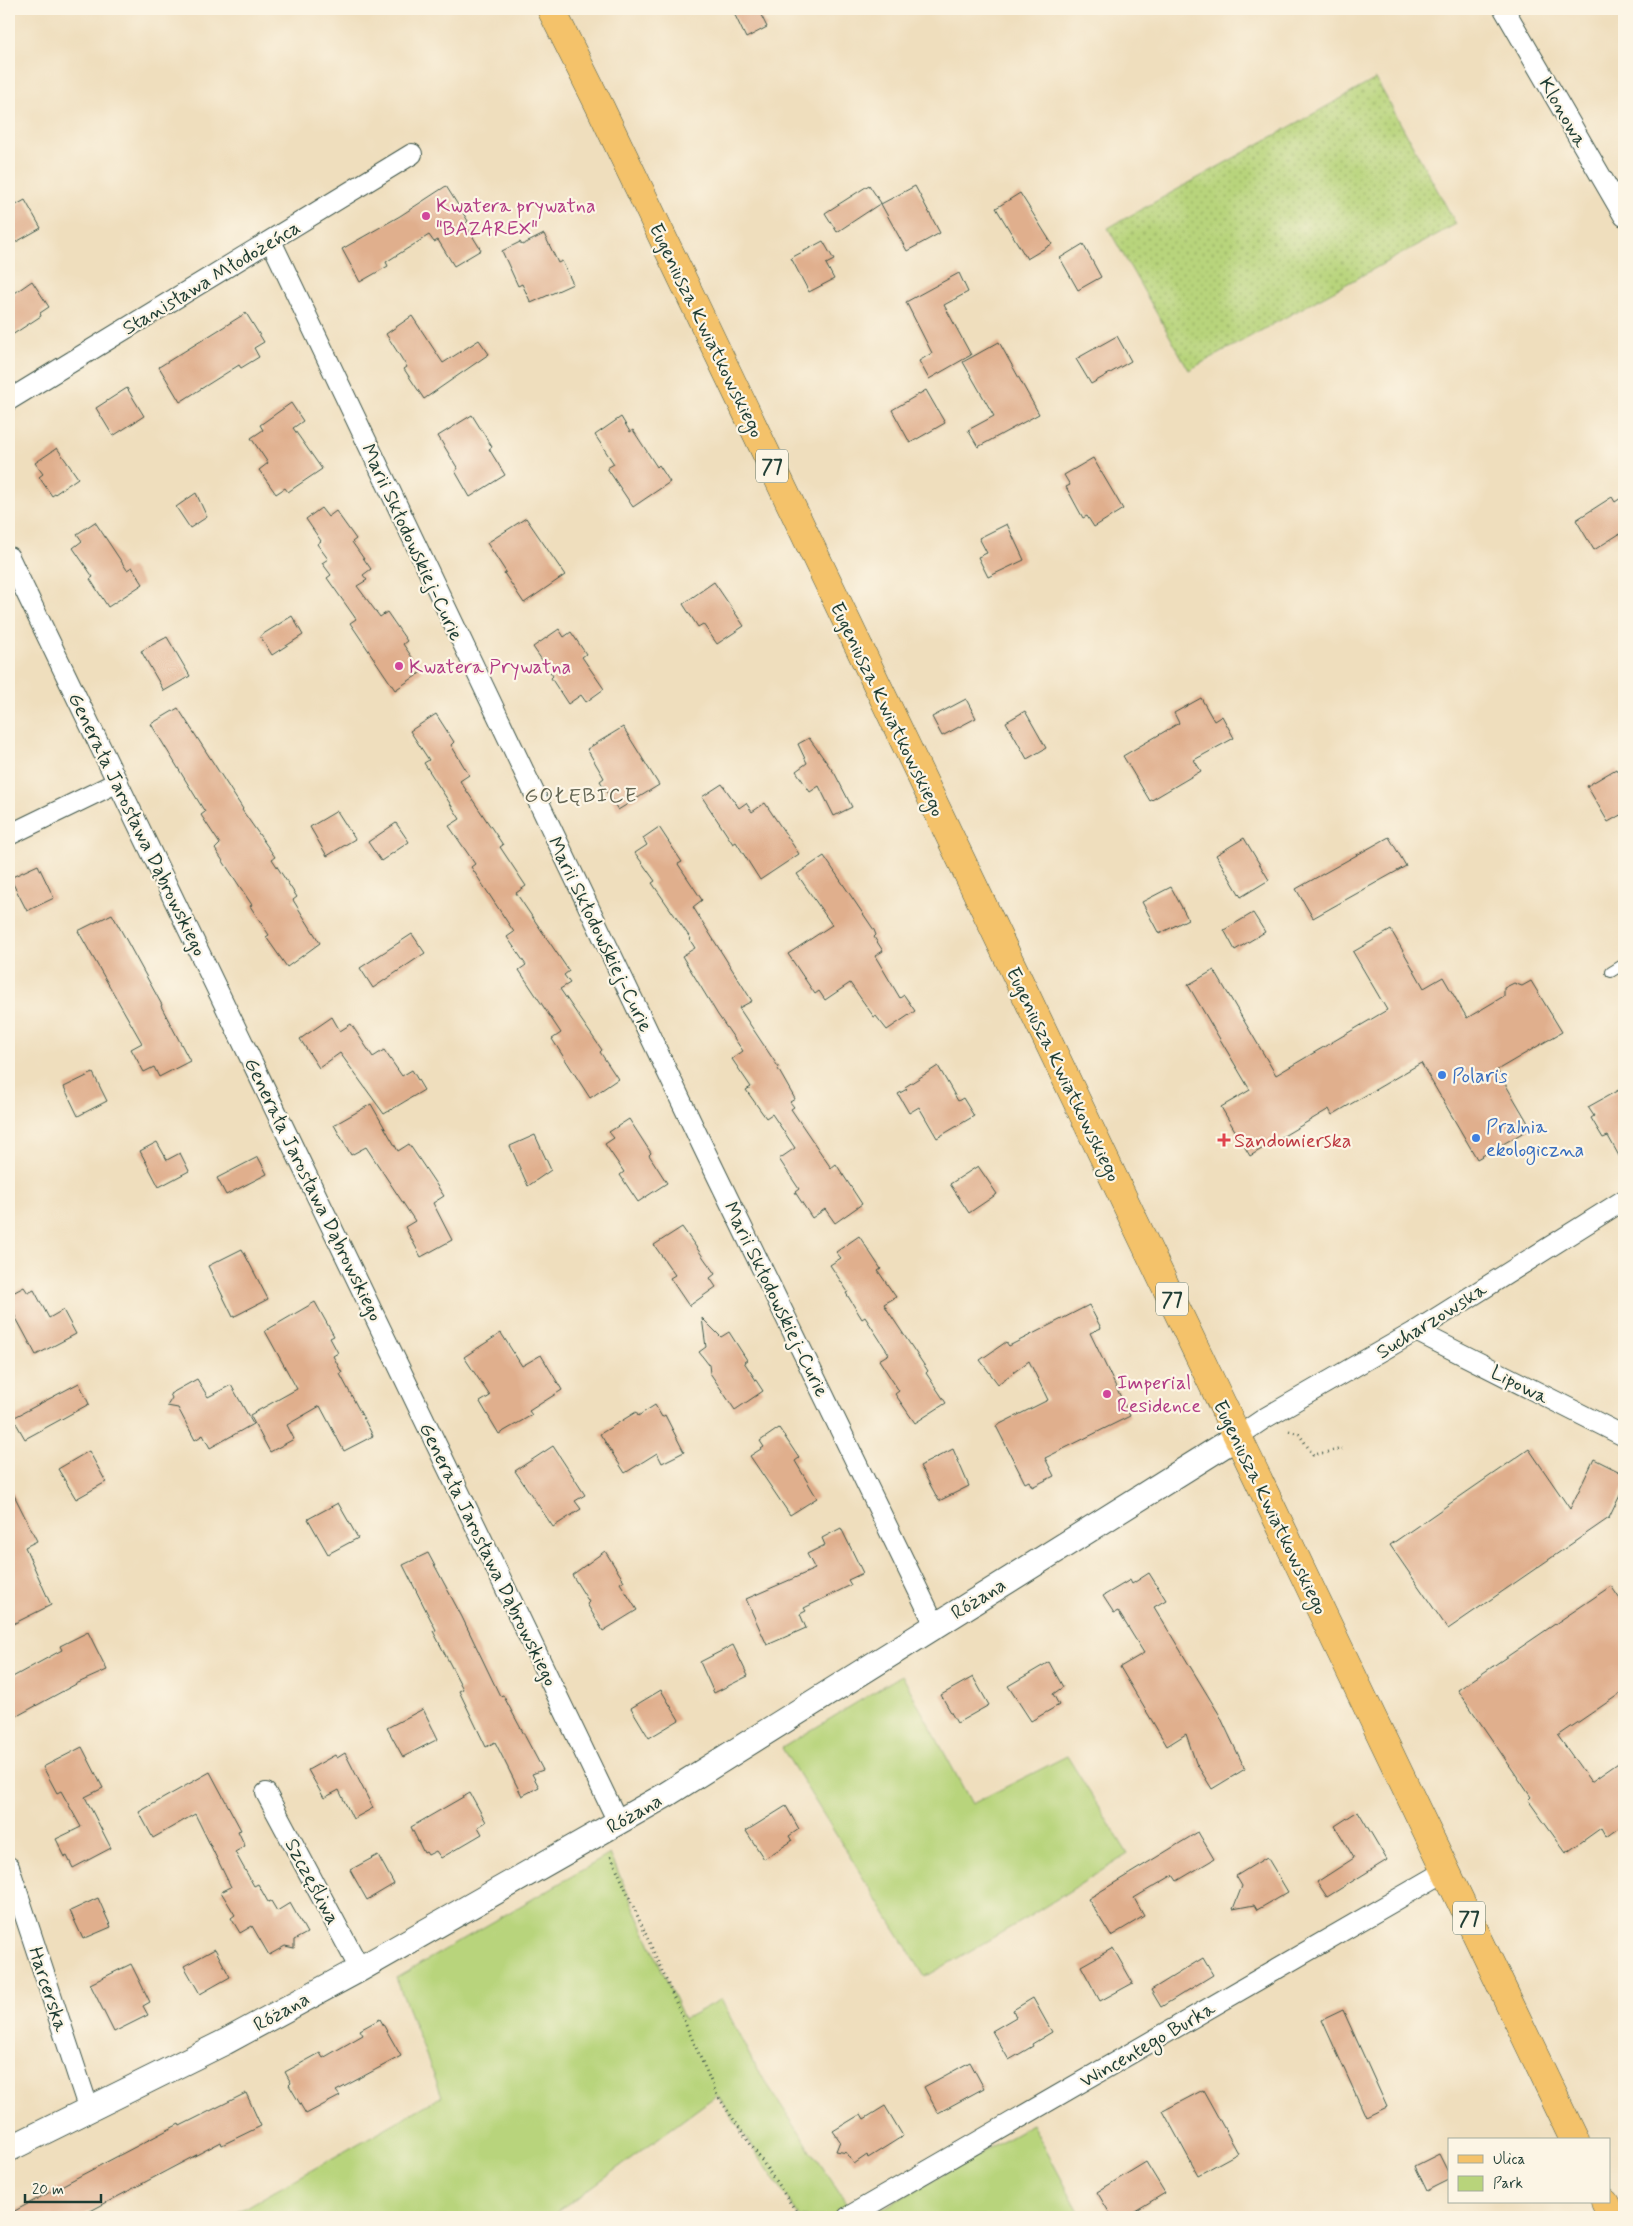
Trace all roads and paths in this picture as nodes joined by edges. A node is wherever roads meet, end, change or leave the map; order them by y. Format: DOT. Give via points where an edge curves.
graph roads {
  1 [pos="551,9"];
  2 [pos="1504,9"];
  3 [pos="412,154"];
  4 [pos="1624,216"];
  5 [pos="271,241"];
  6 [pos="9,400"];
  7 [pos="9,557"];
  8 [pos="118,782"];
  9 [pos="9,836"];
  10 [pos="1624,964"];
  11 [pos="1611,972"];
  12 [pos="1624,1200"];
  13 [pos="1416,1331"];
  14 [pos="1284,1429"];
  15 [pos="1624,1436"];
  16 [pos="1237,1437"];
  17 [pos="1342,1449"];
  18 [pos="935,1625"];
  19 [pos="266,1793"];
  20 [pos="618,1822"];
  21 [pos="610,1854"];
  22 [pos="9,1868"];
  23 [pos="1446,1871"];
  24 [pos="360,1969"];
  25 [pos="89,2110"];
  26 [pos="1574,2138"];
  27 [pos="9,2149"];
  28 [pos="1606,2204"];
  29 [pos="800,2217"];
  30 [pos="848,2217"];
  31 [pos="1612,2217"];
  1 -- 16 [label="main road, Eugeniusza Kwiatkowskiego / 77"];
  2 -- 4 [label="street, Klonowa"];
  3 -- 5 [label="street, Stanisława Młodożeńca"];
  5 -- 6 [label="street, Stanisława Młodożeńca"];
  5 -- 18 [label="street, Marii Skłodowskiej-Curie" via="704,1150"];
  7 -- 8 [label="street, Generała Jarosława Dąbrowskiego"];
  8 -- 9 [label="street"];
  8 -- 20 [label="street, Generała Jarosława Dąbrowskiego"];
  10 -- 11 [label="lane"];
  12 -- 13 [label="street, Sucharzowska"];
  13 -- 15 [label="street, Lipowa"];
  13 -- 16 [label="street, Sucharzowska"];
  14 -- 17 [label="path" via="1299,1434 1313,1455"];
  16 -- 18 [label="street, Różana"];
  16 -- 23 [label="main road, Eugeniusza Kwiatkowskiego / 77"];
  18 -- 20 [label="street, Różana"];
  19 -- 24 [label="street, Szczęśliwa"];
  20 -- 24 [label="street, Różana"];
  21 -- 29 [label="path" via="718,2095"];
  22 -- 25 [label="street, Harcerska"];
  23 -- 26 [label="main road, Eugeniusza Kwiatkowskiego / 77"];
  23 -- 30 [label="street, Wincentego Burka"];
  24 -- 25 [label="street, Różana"];
  25 -- 27 [label="street, Różana"];
  28 -- 31 [label="main road"];
}
